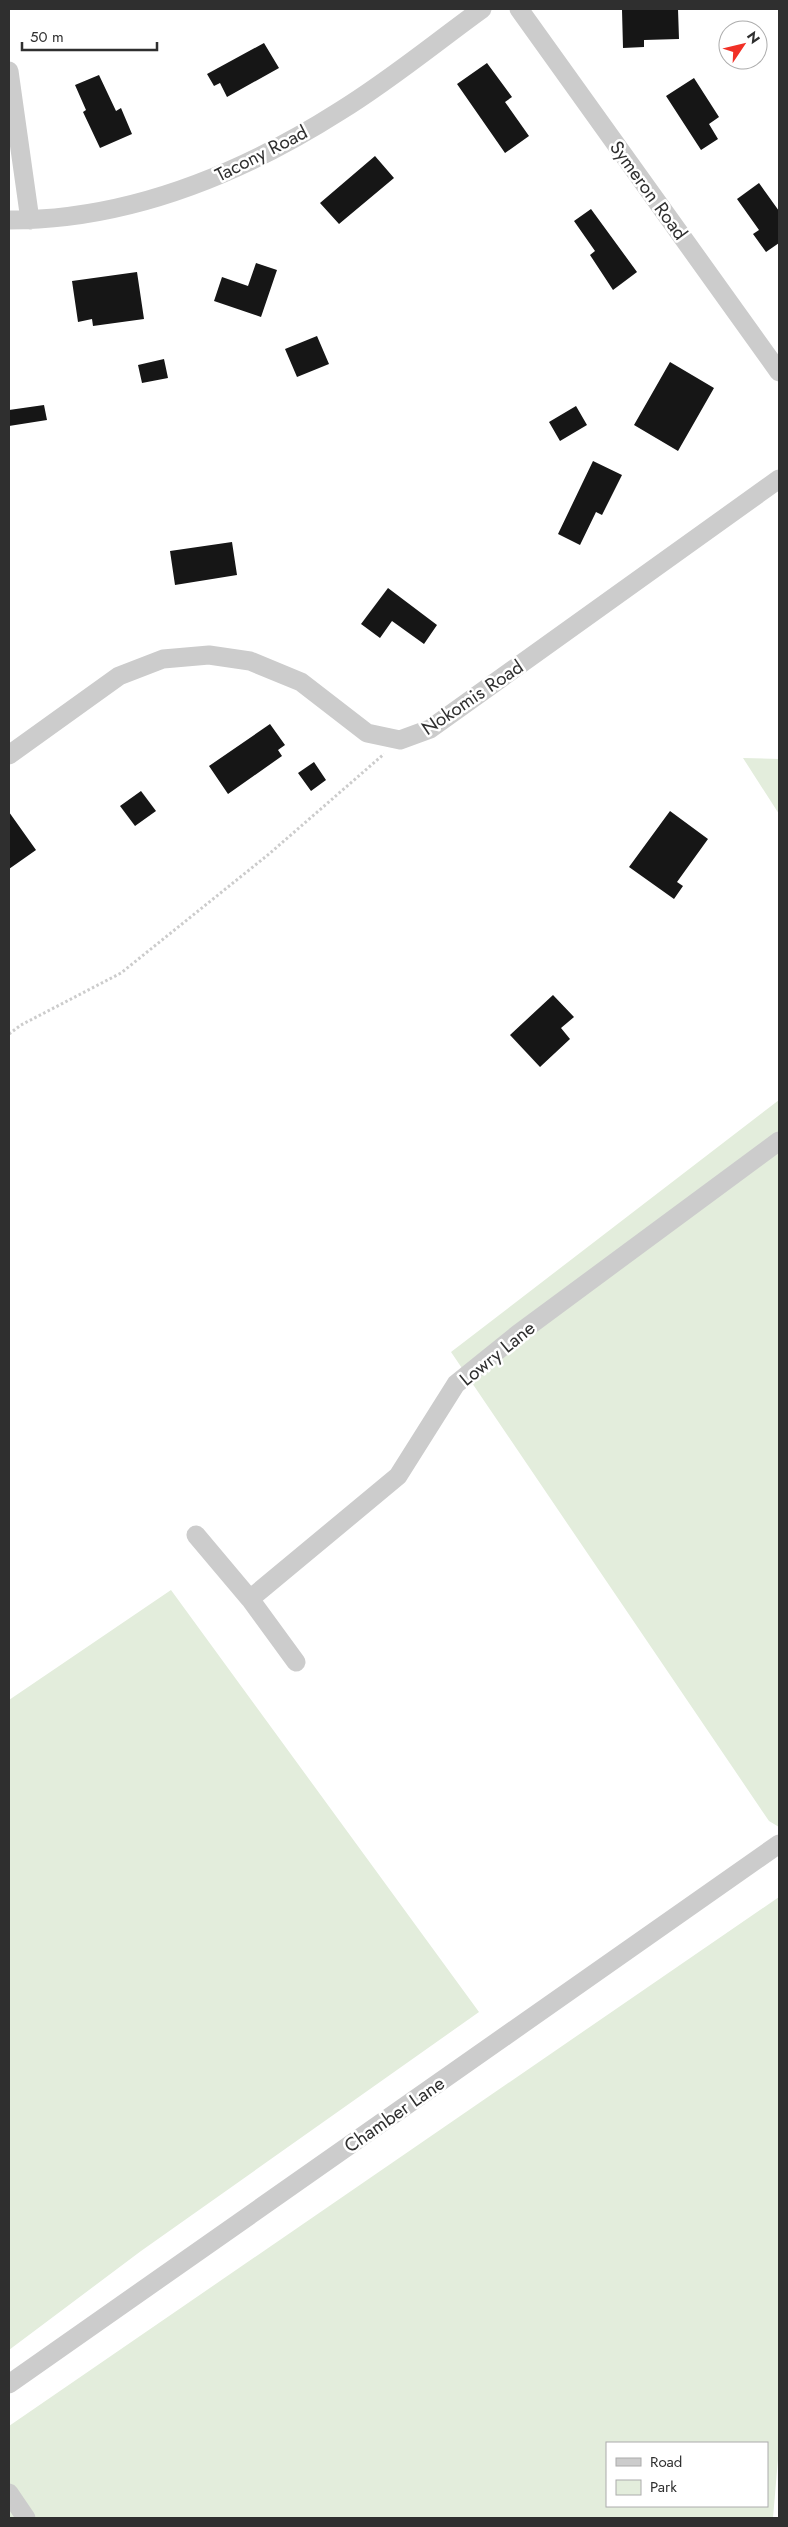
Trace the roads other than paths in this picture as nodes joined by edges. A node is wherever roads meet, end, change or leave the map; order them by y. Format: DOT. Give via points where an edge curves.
graph roads {
  1 [pos="482,9"];
  2 [pos="519,9"];
  3 [pos="9,71"];
  4 [pos="9,220"];
  5 [pos="30,220"];
  6 [pos="777,362"];
  7 [pos="779,479"];
  8 [pos="9,755"];
  9 [pos="779,1141"];
  10 [pos="196,1535"];
  11 [pos="250,1599"];
  12 [pos="296,1662"];
  13 [pos="779,1844"];
  14 [pos="9,2384"];
  15 [pos="9,2493"];
  16 [pos="26,2518"];
  1 -- 5 [label="street, Tacony Road" via="342,111 274,151 194,186 120,208"];
  2 -- 6 [label="street, Symeron Road"];
  3 -- 5 [label="street"];
  4 -- 5 [label="street, Tacony Road"];
  7 -- 8 [label="street, Nokomis Road" via="430,729 400,740 367,733 301,682 250,660 209,655 163,659 119,676"];
  9 -- 11 [label="street, Lowry Lane" via="518,1334 456,1384 398,1476"];
  10 -- 11 [label="street"];
  11 -- 12 [label="street"];
  13 -- 14 [label="street, Chamber Lane"];
  15 -- 16 [label="street"];
}
